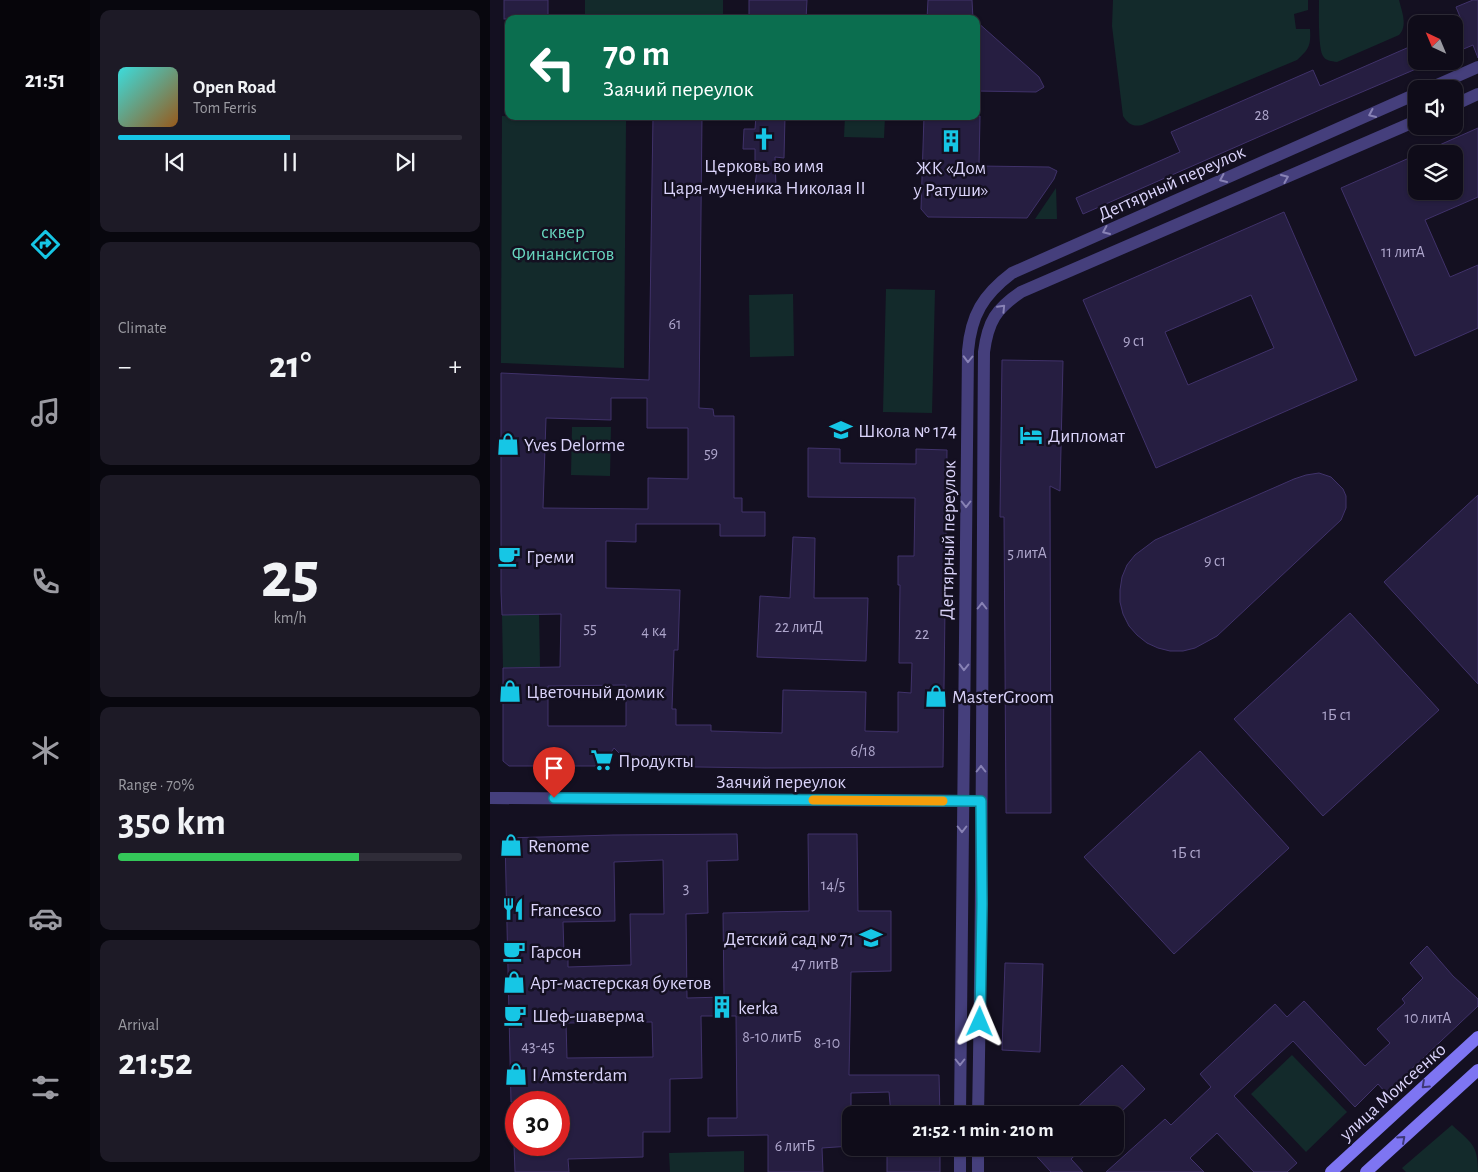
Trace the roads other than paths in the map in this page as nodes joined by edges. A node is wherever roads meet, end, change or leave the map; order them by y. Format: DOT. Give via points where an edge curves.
graph roads {
  1 [pos="1478,67"];
  2 [pos="1448,80"];
  3 [pos="1478,94"];
  4 [pos="1408,98"];
  5 [pos="1463,101"];
  6 [pos="1408,124"];
  7 [pos="490,798"];
  8 [pos="962,801"];
  9 [pos="981,801"];
  10 [pos="1478,1037"];
  11 [pos="1478,1070"];
  12 [pos="960,1106"];
  13 [pos="978,1106"];
  14 [pos="960,1156"];
  15 [pos="978,1156"];
  16 [pos="960,1172"];
  17 [pos="978,1172"];
  18 [pos="1331,1172"];
  19 [pos="1366,1172"];
  1 -- 2 [label="street"];
  3 -- 5 [label="street"];
  4 -- 8 [label="street, Дегтярный переулок, one-way" via="1012,273 986,297 969,333 968,351"];
  9 -- 6 [label="street, Дегтярный переулок, one-way" via="984,352 986,334 993,318 1004,304 1022,292"];
  7 -- 8 [label="street, Заячий переулок"];
  8 -- 9 [label="street, Заячий переулок"];
  8 -- 12 [label="street, Дегтярный переулок, one-way"];
  9 -- 13 [label="street, Дегтярный переулок"];
  10 -- 18 [label="street, улица Моисеенко, one-way"];
  19 -- 11 [label="street, one-way"];
  14 -- 16 [label="street"];
  15 -- 17 [label="street"];
}
